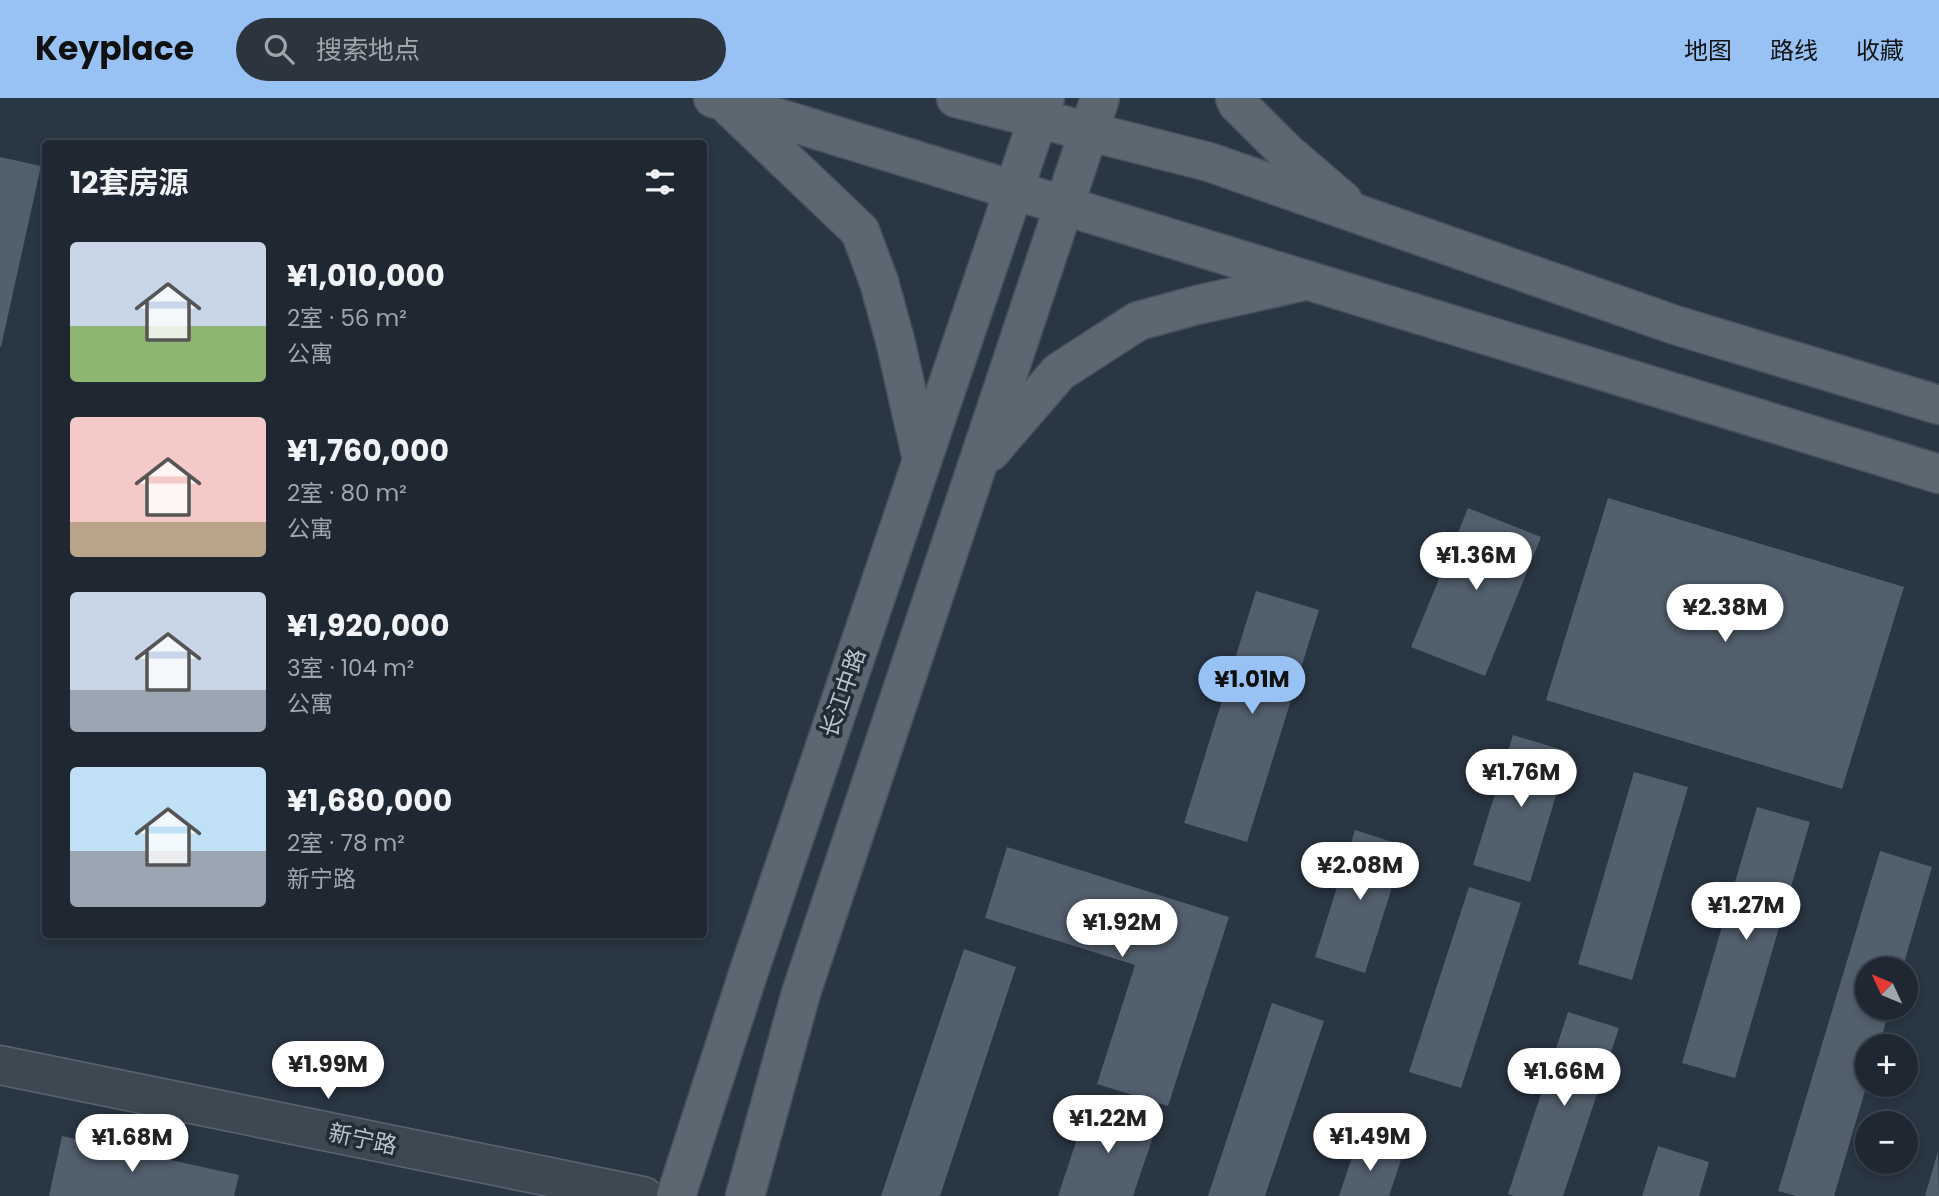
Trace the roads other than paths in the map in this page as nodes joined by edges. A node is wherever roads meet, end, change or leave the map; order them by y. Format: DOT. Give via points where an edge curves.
graph roads {
  1 [pos="956,98"];
  2 [pos="1235,98"];
  3 [pos="719,100"];
  4 [pos="1041,108"];
  5 [pos="1095,115"];
  6 [pos="1013,190"];
  7 [pos="1065,206"];
  8 [pos="1357,214"];
  9 [pos="1307,280"];
  10 [pos="1939,405"];
  11 [pos="922,459"];
  12 [pos="977,467"];
  13 [pos="1939,474"];
  14 [pos="0,1065"];
  15 [pos="643,1196"];
  16 [pos="676,1196"];
  17 [pos="744,1196"];
  1 -- 4 [label="main road"];
  2 -- 8 [label="main road" via="1286,152"];
  3 -- 6 [label="main road"];
  3 -- 11 [label="main road" via="860,231 895,340"];
  4 -- 5 [label="main road"];
  4 -- 6 [label="main road, 长江中路"];
  5 -- 7 [label="main road"];
  5 -- 8 [label="main road" via="1209,162"];
  6 -- 7 [label="main road"];
  6 -- 11 [label="main road, 长江中路"];
  7 -- 9 [label="main road"];
  7 -- 12 [label="main road"];
  8 -- 10 [label="main road" via="1675,325"];
  9 -- 12 [label="main road" via="1138,321 1059,372"];
  9 -- 13 [label="main road"];
  11 -- 16 [label="main road, 长江中路"];
  12 -- 17 [label="main road" via="801,993"];
  14 -- 15 [label="street, 新宁路"];
}
